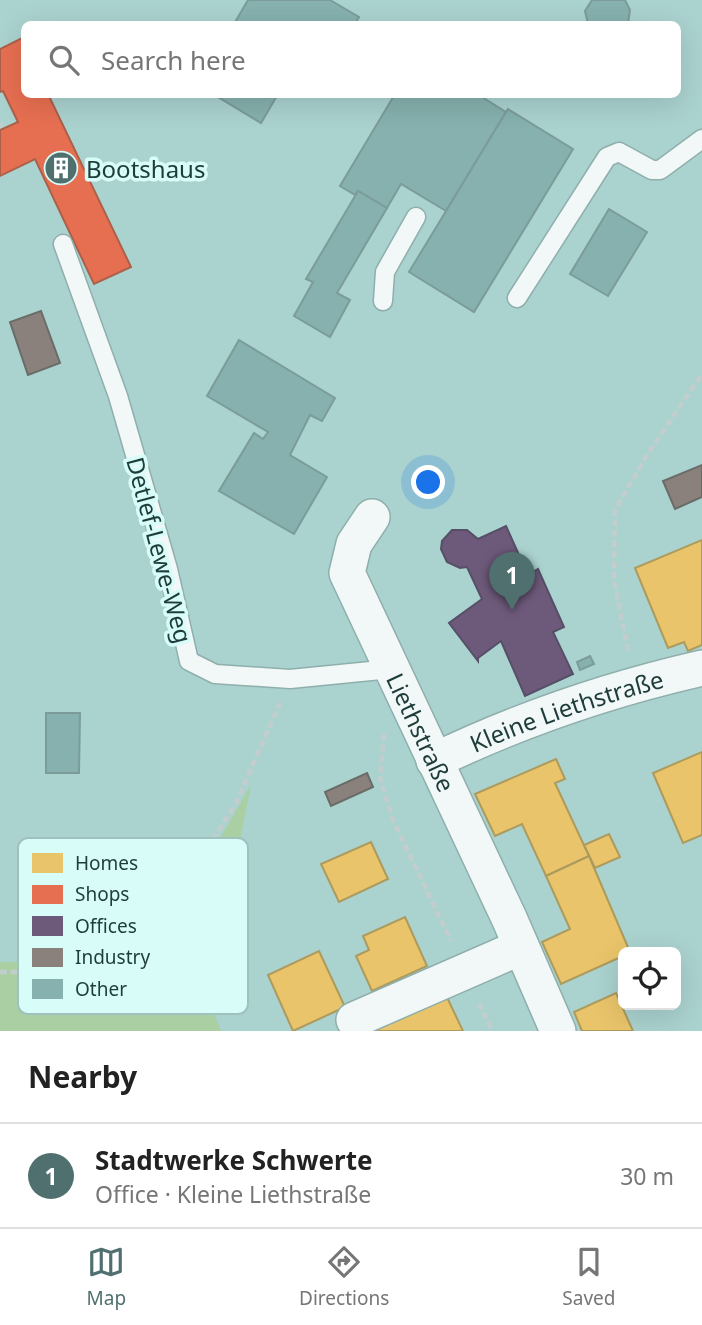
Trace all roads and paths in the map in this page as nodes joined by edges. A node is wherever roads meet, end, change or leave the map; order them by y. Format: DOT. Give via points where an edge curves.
graph roads {
  1 [pos="702,139"];
  2 [pos="416,218"];
  3 [pos="63,244"];
  4 [pos="517,298"];
  5 [pos="383,300"];
  6 [pos="702,374"];
  7 [pos="372,517"];
  8 [pos="702,668"];
  9 [pos="391,669"];
  10 [pos="290,679"];
  11 [pos="639,682"];
  12 [pos="409,709"];
  13 [pos="446,756"];
  14 [pos="214,838"];
  15 [pos="521,947"];
  16 [pos="0,972"];
  17 [pos="18,972"];
  18 [pos="465,972"];
  19 [pos="354,1020"];
  20 [pos="492,1031"];
  21 [pos="558,1031"];
  1 -- 4 [label="lane" via="660,170 619,152 607,157"];
  2 -- 5 [label="lane" via="385,272"];
  3 -- 10 [label="lane, Detlef-Lewe-Weg" via="118,396 168,569 189,661 215,674"];
  6 -- 11 [label="path" via="615,510 614,580"];
  7 -- 9 [label="street, Liethstraße" via="354,544 347,573"];
  8 -- 11 [label="street, Kleine Liethstraße"];
  9 -- 10 [label="lane, Detlef-Lewe-Weg"];
  9 -- 12 [label="street, Liethstraße"];
  10 -- 14 [label="path" via="236,803"];
  11 -- 13 [label="street, Kleine Liethstraße" via="547,713"];
  12 -- 13 [label="street, Liethstraße"];
  12 -- 18 [label="path" via="384,732 380,779 393,820"];
  13 -- 15 [label="street, Liethstraße"];
  15 -- 18 [label="street"];
  15 -- 21 [label="street, Liethstraße"];
  16 -- 17 [label="path"];
  18 -- 19 [label="street"];
  18 -- 20 [label="path"];
}
